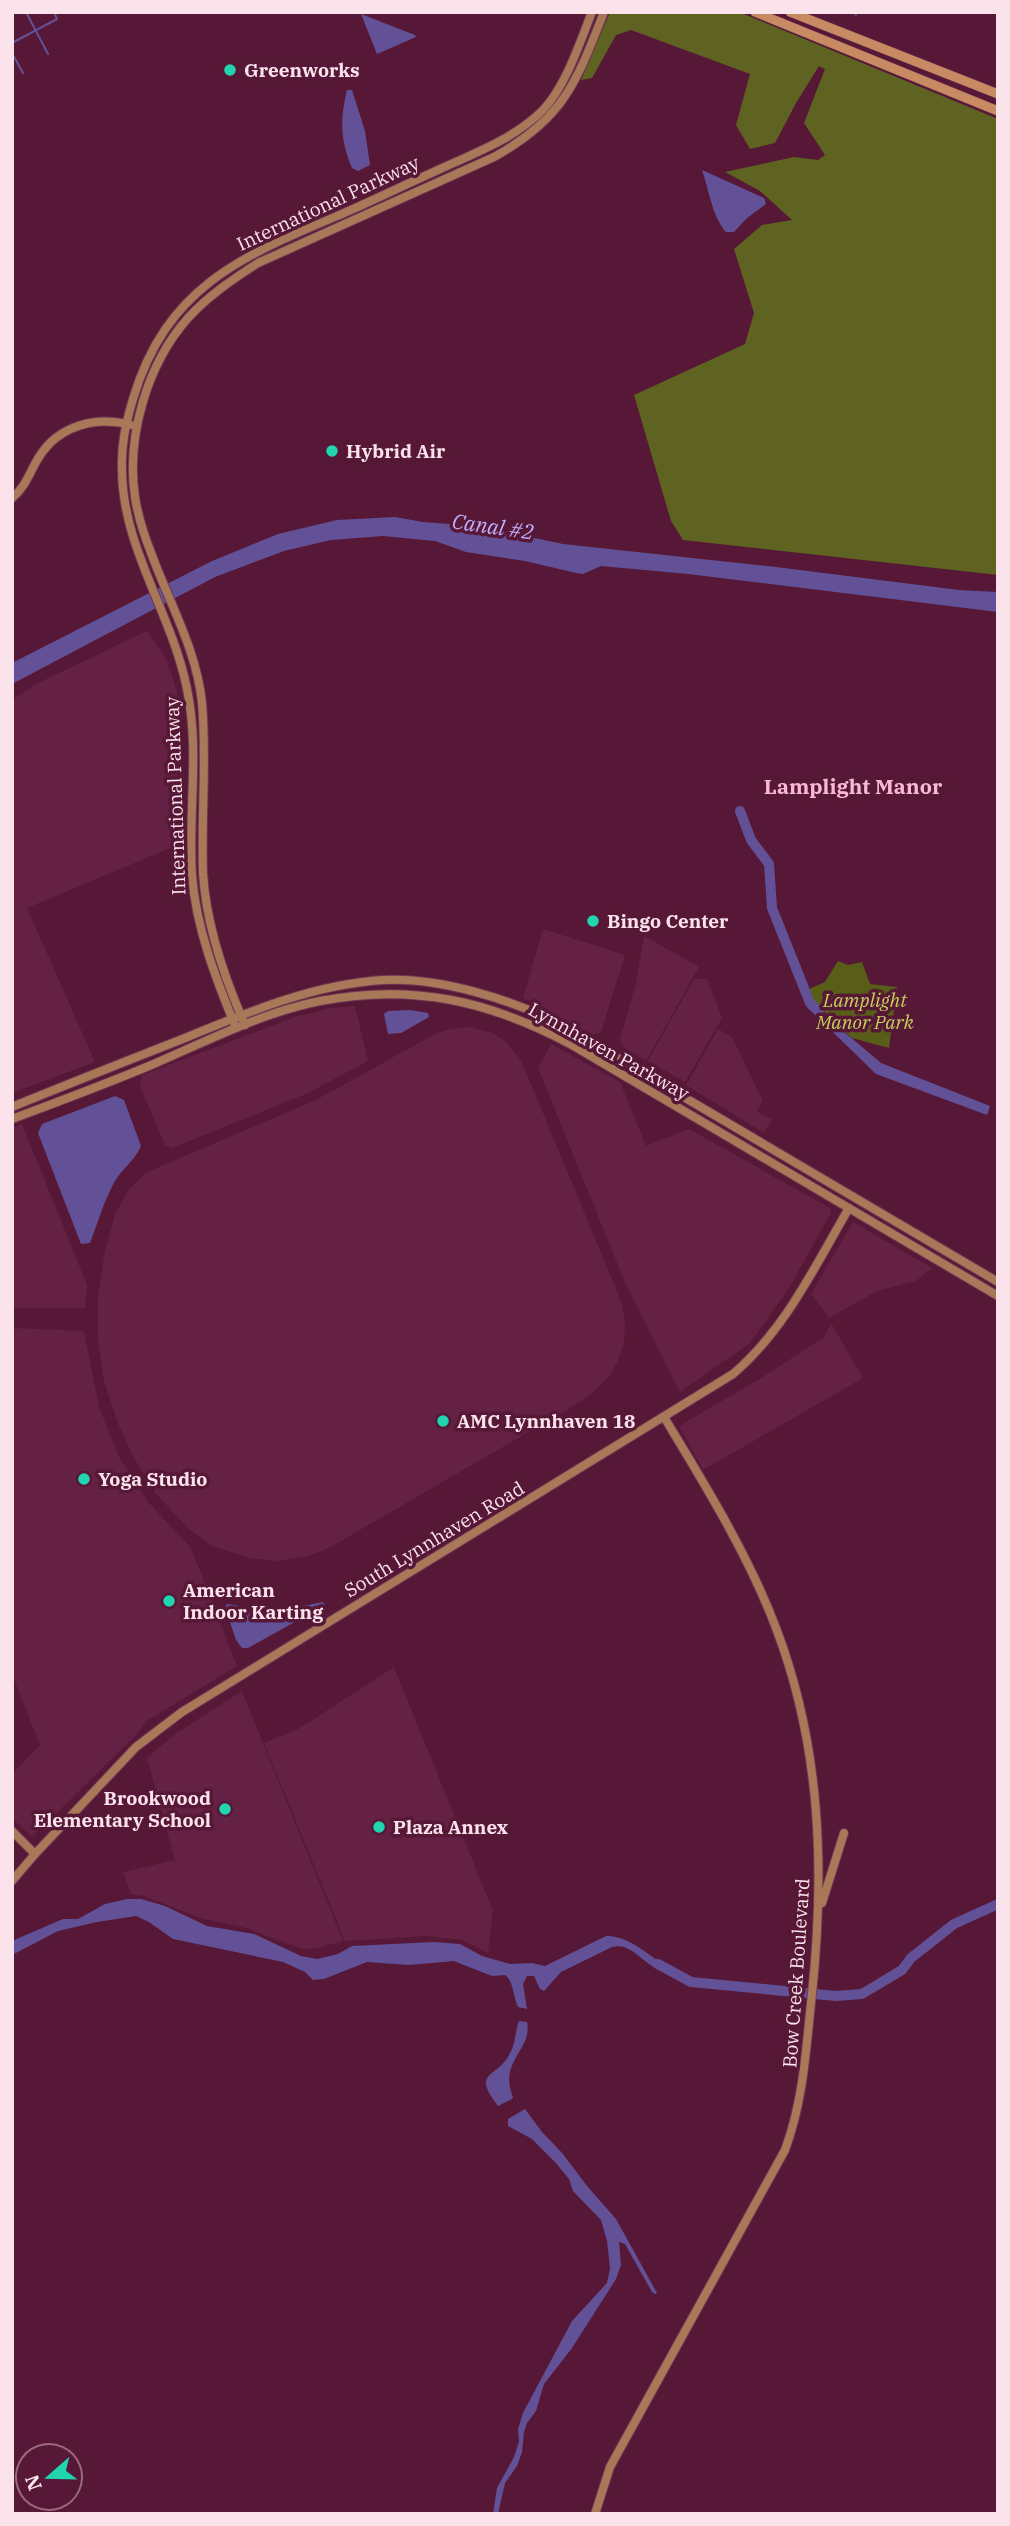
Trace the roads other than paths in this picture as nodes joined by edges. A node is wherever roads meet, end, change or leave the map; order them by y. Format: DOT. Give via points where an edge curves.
graph roads {
  1 [pos="592,12"];
  2 [pos="604,12"];
  3 [pos="755,12"];
  4 [pos="790,12"];
  5 [pos="998,94"];
  6 [pos="998,110"];
  7 [pos="125,423"];
  8 [pos="138,426"];
  9 [pos="12,498"];
  10 [pos="236,1017"];
  11 [pos="240,1027"];
  12 [pos="12,1107"];
  13 [pos="12,1119"];
  14 [pos="849,1208"];
  15 [pos="998,1282"];
  16 [pos="998,1296"];
  17 [pos="664,1417"];
  18 [pos="12,1831"];
  19 [pos="844,1833"];
  20 [pos="35,1854"];
  21 [pos="12,1881"];
  22 [pos="819,1912"];
  23 [pos="595,2514"];
  1 -- 7 [label="main road, International Parkway" via="551,99 516,132 272,243 204,285 156,343"];
  2 -- 8 [label="main road, International Parkway" via="573,86 551,117 520,142 258,263 204,302 187,319 157,367"];
  3 -- 6 [label="main road"];
  4 -- 5 [label="main road"];
  7 -- 8 [label="main road"];
  7 -- 9 [label="main road" via="101,421 67,430 46,447"];
  7 -- 10 [label="main road, International Parkway" via="122,470 131,533 180,660 191,708 195,905 208,951"];
  8 -- 10 [label="main road, International Parkway" via="135,499 145,537 190,650 202,704 203,874 217,951"];
  10 -- 11 [label="main road, International Parkway"];
  10 -- 12 [label="main road, Lynnhaven Parkway"];
  10 -- 15 [label="main road, Lynnhaven Parkway" via="325,989 384,980 454,988 526,1008"];
  11 -- 13 [label="main road, Lynnhaven Parkway"];
  11 -- 14 [label="main road, Lynnhaven Parkway" via="311,1003 352,996 418,995 499,1011 572,1045"];
  14 -- 16 [label="main road, Lynnhaven Parkway"];
  14 -- 17 [label="main road, South Lynnhaven Road" via="798,1296 755,1353 722,1383"];
  17 -- 20 [label="main road, South Lynnhaven Road" via="182,1712 136,1748"];
  17 -- 22 [label="main road, Bow Creek Boulevard" via="746,1562 787,1659 812,1767"];
  18 -- 20 [label="main road"];
  19 -- 22 [label="main road"];
  20 -- 21 [label="main road, South Lynnhaven Road"];
  22 -- 23 [label="main road, Bow Creek Boulevard" via="802,2094 785,2150 610,2467"];
}
